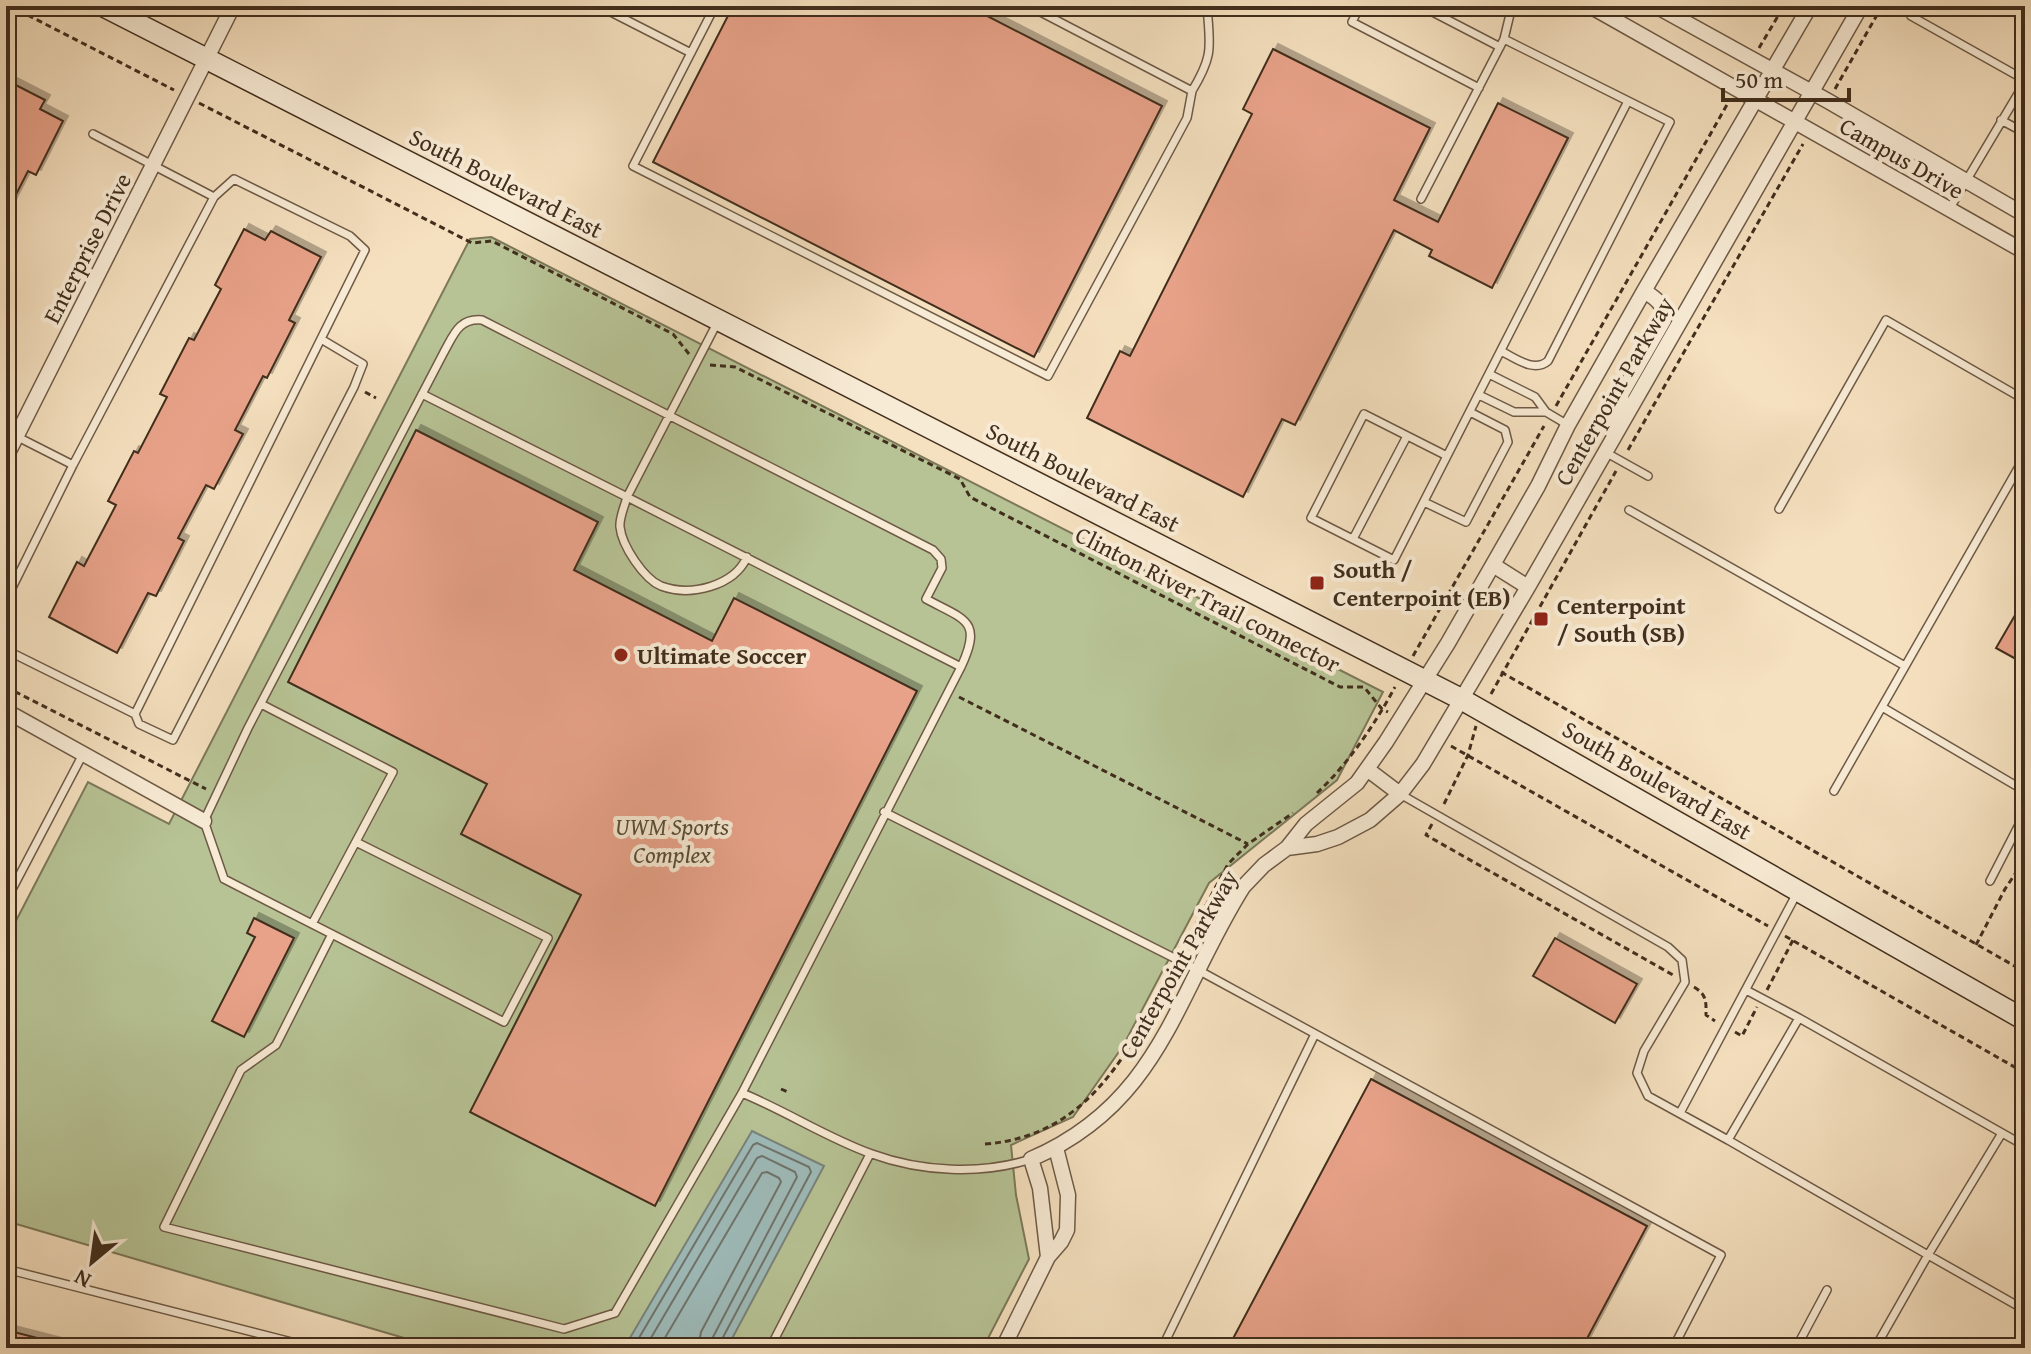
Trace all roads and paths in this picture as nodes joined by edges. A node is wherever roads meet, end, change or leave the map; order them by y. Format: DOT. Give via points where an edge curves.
graph roads {
  1 [pos="10,6"];
  2 [pos="103,6"];
  3 [pos="233,6"];
  4 [pos="599,6"];
  5 [pos="715,6"];
  6 [pos="1029,6"];
  7 [pos="1207,6"];
  8 [pos="1360,6"];
  9 [pos="1421,6"];
  10 [pos="1512,6"];
  11 [pos="1590,6"];
  12 [pos="1656,6"];
  13 [pos="1784,6"];
  14 [pos="1810,6"];
  15 [pos="1861,6"];
  16 [pos="1882,6"];
  17 [pos="1917,6"];
  18 [pos="1502,43"];
  19 [pos="1762,45"];
  20 [pos="691,53"];
  21 [pos="206,59"];
  22 [pos="1772,71"];
  23 [pos="2025,81"];
  24 [pos="1479,88"];
  25 [pos="1834,90"];
  26 [pos="177,91"];
  27 [pos="1192,91"];
  28 [pos="1810,91"];
  29 [pos="1754,99"];
  30 [pos="1628,101"];
  31 [pos="1729,101"];
  32 [pos="204,105"];
  33 [pos="2001,120"];
  34 [pos="1793,121"];
  35 [pos="2025,133"];
  36 [pos="93,134"];
  37 [pos="1803,144"];
  38 [pos="152,166"];
  39 [pos="1966,180"];
  40 [pos="214,197"];
  41 [pos="1421,199"];
  42 [pos="1949,210"];
  43 [pos="2025,215"];
  44 [pos="2025,252"];
  45 [pos="1644,291"];
  46 [pos="718,321"];
  47 [pos="321,339"];
  48 [pos="1501,351"];
  49 [pos="689,354"];
  50 [pos="710,364"];
  51 [pos="1489,374"];
  52 [pos="422,394"];
  53 [pos="1479,395"];
  54 [pos="1561,398"];
  55 [pos="2025,400"];
  56 [pos="1470,412"];
  57 [pos="1546,412"];
  58 [pos="668,414"];
  59 [pos="1568,425"];
  60 [pos="11,434"];
  61 [pos="1539,435"];
  62 [pos="1407,436"];
  63 [pos="1608,446"];
  64 [pos="1627,453"];
  65 [pos="1447,456"];
  66 [pos="2025,456"];
  67 [pos="6,457"];
  68 [pos="73,465"];
  69 [pos="1616,472"];
  70 [pos="1648,476"];
  71 [pos="627,497"];
  72 [pos="1424,502"];
  73 [pos="1779,509"];
  74 [pos="1629,510"];
  75 [pos="1353,539"];
  76 [pos="747,557"];
  77 [pos="1493,565"];
  78 [pos="1528,587"];
  79 [pos="6,600"];
  80 [pos="1427,631"];
  81 [pos="1448,643"];
  82 [pos="1418,647"];
  83 [pos="6,650"];
  84 [pos="1483,662"];
  85 [pos="1905,666"];
  86 [pos="961,667"];
  87 [pos="1501,673"];
  88 [pos="1498,679"];
  89 [pos="1425,680"];
  90 [pos="6,687"];
  91 [pos="956,695"];
  92 [pos="1390,696"];
  93 [pos="1461,699"];
  94 [pos="261,704"];
  95 [pos="1882,707"];
  96 [pos="1382,709"];
  97 [pos="6,711"];
  98 [pos="135,714"];
  99 [pos="1400,718"];
  100 [pos="1472,736"];
  101 [pos="1438,738"];
  102 [pos="85,752"];
  103 [pos="1468,755"];
  104 [pos="1367,769"];
  105 [pos="1834,791"];
  106 [pos="2025,791"];
  107 [pos="216,794"];
  108 [pos="1400,794"];
  109 [pos="1312,798"];
  110 [pos="1444,805"];
  111 [pos="1301,807"];
  112 [pos="884,812"];
  113 [pos="2025,813"];
  114 [pos="204,821"];
  115 [pos="1432,824"];
  116 [pos="356,842"];
  117 [pos="1248,844"];
  118 [pos="1287,848"];
  119 [pos="2025,859"];
  120 [pos="1990,881"];
  121 [pos="1798,890"];
  122 [pos="6,901"];
  123 [pos="312,924"];
  124 [pos="1767,926"];
  125 [pos="332,934"];
  126 [pos="1786,936"];
  127 [pos="1793,940"];
  128 [pos="1976,945"];
  129 [pos="1182,951"];
  130 [pos="1198,970"];
  131 [pos="1172,971"];
  132 [pos="2025,972"];
  133 [pos="1676,977"];
  134 [pos="1695,987"];
  135 [pos="1768,987"];
  136 [pos="1746,990"];
  137 [pos="1754,1012"];
  138 [pos="1799,1018"];
  139 [pos="2025,1020"];
  140 [pos="1717,1022"];
  141 [pos="1736,1032"];
  142 [pos="1315,1034"];
  143 [pos="2025,1073"];
  144 [pos="781,1089"];
  145 [pos="742,1093"];
  146 [pos="790,1093"];
  147 [pos="1680,1113"];
  148 [pos="2002,1133"];
  149 [pos="1728,1140"];
  150 [pos="985,1144"];
  151 [pos="2025,1146"];
  152 [pos="1056,1148"];
  153 [pos="870,1154"];
  154 [pos="1031,1159"];
  155 [pos="1928,1255"];
  156 [pos="1048,1257"];
  157 [pos="6,1269"];
  158 [pos="1827,1290"];
  159 [pos="2025,1310"];
  160 [pos="315,1348"];
  161 [pos="770,1348"];
  162 [pos="1003,1348"];
  163 [pos="1162,1348"];
  164 [pos="1673,1348"];
  165 [pos="1796,1348"];
  166 [pos="1875,1348"];
  1 -- 26 [label="path"];
  2 -- 21 [label="street, South Boulevard East"];
  3 -- 21 [label="street, Enterprise Drive"];
  4 -- 20 [label="lane"];
  5 -- 20 [label="lane"];
  6 -- 27 [label="lane"];
  7 -- 27 [label="lane" via="1210,48"];
  8 -- 24 [label="lane" via="1352,22"];
  9 -- 18 [label="lane"];
  10 -- 18 [label="lane"];
  11 -- 29 [label="street, Campus Drive"];
  12 -- 22 [label="street, Campus Drive"];
  13 -- 19 [label="path"];
  14 -- 22 [label="street, Centerpoint Parkway"];
  15 -- 28 [label="street, Centerpoint Parkway"];
  16 -- 25 [label="path"];
  17 -- 23 [label="lane" via="1911,16"];
  18 -- 24 [label="lane"];
  18 -- 30 [label="lane"];
  20 -- 27 [label="lane" via="633,166 1048,376 1187,118"];
  21 -- 38 [label="street, Enterprise Drive"];
  21 -- 46 [label="street, South Boulevard East"];
  22 -- 28 [label="street, Campus Drive"];
  22 -- 29 [label="street, Centerpoint Parkway"];
  23 -- 33 [label="lane"];
  24 -- 41 [label="lane"];
  28 -- 34 [label="street, Centerpoint Parkway"];
  28 -- 39 [label="street, Campus Drive"];
  29 -- 34 [label="street, Campus Drive"];
  29 -- 45 [label="street, Centerpoint Parkway"];
  30 -- 48 [label="lane"];
  30 -- 48 [label="lane" via="1670,122 1548,361 1535,367"];
  31 -- 54 [label="path"];
  32 -- 49 [label="path" via="472,243 492,241 534,262 673,334"];
  33 -- 35 [label="lane"];
  33 -- 39 [label="lane"];
  34 -- 42 [label="street, Campus Drive"];
  34 -- 63 [label="street, Centerpoint Parkway"];
  36 -- 38 [label="lane"];
  37 -- 64 [label="path"];
  38 -- 40 [label="lane"];
  38 -- 60 [label="street, Enterprise Drive"];
  39 -- 42 [label="lane"];
  39 -- 43 [label="street, Campus Drive"];
  40 -- 47 [label="lane" via="234,179 350,236 365,250"];
  40 -- 68 [label="lane"];
  42 -- 44 [label="street, Campus Drive"];
  45 -- 59 [label="street, Centerpoint Parkway"];
  45 -- 63 [label="street" via="1664,308 1664,320 1622,393"];
  46 -- 58 [label="lane"];
  46 -- 89 [label="street, South Boulevard East"];
  47 -- 98 [label="lane"];
  47 -- 98 [label="lane" via="363,364 354,387 173,740 139,724"];
  48 -- 51 [label="lane"];
  50 -- 96 [label="path, Clinton River Trail connector" via="735,367 960,479 970,497 1340,687 1364,687"];
  51 -- 53 [label="lane"];
  51 -- 57 [label="lane" via="1535,397"];
  52 -- 58 [label="lane" via="455,331 471,319"];
  52 -- 71 [label="lane"];
  52 -- 94 [label="lane"];
  53 -- 56 [label="lane"];
  53 -- 57 [label="lane" via="1514,412"];
  55 -- 73 [label="lane" via="1886,320"];
  56 -- 65 [label="lane"];
  56 -- 72 [label="lane" via="1505,430 1508,442 1466,522"];
  57 -- 59 [label="lane"];
  58 -- 71 [label="lane"];
  58 -- 86 [label="lane" via="933,550 942,568 926,599 964,620 972,631"];
  59 -- 77 [label="street, Centerpoint Parkway"];
  60 -- 67 [label="street, Enterprise Drive"];
  60 -- 68 [label="lane"];
  61 -- 80 [label="path"];
  62 -- 65 [label="lane"];
  62 -- 75 [label="lane"];
  62 -- 75 [label="lane" via="1364,414 1311,518"];
  63 -- 70 [label="lane"];
  63 -- 78 [label="street, Centerpoint Parkway"];
  65 -- 72 [label="lane"];
  66 -- 85 [label="lane"];
  68 -- 79 [label="lane"];
  69 -- 87 [label="path"];
  71 -- 76 [label="lane"];
  71 -- 76 [label="lane" via="620,527 636,565 660,585 719,585 741,570"];
  72 -- 75 [label="lane" via="1394,560"];
  74 -- 85 [label="lane"];
  76 -- 86 [label="lane"];
  77 -- 78 [label="street"];
  77 -- 81 [label="street, Centerpoint Parkway"];
  78 -- 84 [label="street, Centerpoint Parkway"];
  80 -- 81 [label="path"];
  80 -- 82 [label="path"];
  81 -- 89 [label="street, Centerpoint Parkway"];
  83 -- 98 [label="lane"];
  84 -- 87 [label="path"];
  84 -- 93 [label="street, Centerpoint Parkway"];
  85 -- 95 [label="lane"];
  86 -- 112 [label="lane"];
  87 -- 88 [label="path"];
  87 -- 128 [label="path"];
  89 -- 93 [label="street, South Boulevard East"];
  89 -- 99 [label="street, Centerpoint Parkway"];
  90 -- 107 [label="path"];
  91 -- 117 [label="path"];
  92 -- 96 [label="path"];
  93 -- 101 [label="street, Centerpoint Parkway"];
  93 -- 121 [label="street, South Boulevard East"];
  94 -- 107 [label="lane"];
  94 -- 116 [label="lane" via="393,772"];
  95 -- 105 [label="lane"];
  95 -- 106 [label="lane"];
  96 -- 99 [label="path, Clinton River Trail connector"];
  96 -- 109 [label="path"];
  97 -- 102 [label="street"];
  99 -- 104 [label="street, Centerpoint Parkway"];
  100 -- 103 [label="path"];
  101 -- 103 [label="path"];
  101 -- 108 [label="street, Centerpoint Parkway"];
  102 -- 114 [label="street"];
  102 -- 122 [label="lane"];
  103 -- 110 [label="path"];
  103 -- 124 [label="path"];
  104 -- 108 [label="street"];
  104 -- 118 [label="street, Centerpoint Parkway"];
  107 -- 114 [label="lane"];
  108 -- 118 [label="street, Centerpoint Parkway" via="1347,832"];
  108 -- 147 [label="lane" via="1668,947 1682,960 1685,982 1644,1051 1637,1073 1648,1096"];
  111 -- 117 [label="path"];
  112 -- 130 [label="lane"];
  112 -- 145 [label="lane"];
  113 -- 120 [label="lane"];
  114 -- 123 [label="lane" via="224,879"];
  115 -- 133 [label="path" via="1426,835"];
  116 -- 123 [label="lane"];
  116 -- 125 [label="lane" via="548,938 504,1022"];
  117 -- 129 [label="path" via="1228,864"];
  118 -- 130 [label="street, Centerpoint Parkway" via="1243,887"];
  119 -- 128 [label="path"];
  121 -- 136 [label="lane"];
  121 -- 139 [label="street, South Boulevard East"];
  123 -- 125 [label="lane"];
  125 -- 145 [label="lane" via="276,1045 241,1070 164,1227 564,1329 615,1313"];
  126 -- 127 [label="path"];
  127 -- 135 [label="path"];
  127 -- 143 [label="path"];
  128 -- 132 [label="path"];
  130 -- 142 [label="lane"];
  130 -- 152 [label="street, Centerpoint Parkway" via="1135,1083 1098,1120"];
  131 -- 150 [label="path" via="1132,1047 1085,1102 1032,1134"];
  134 -- 140 [label="path" via="1706,998 1706,1015"];
  136 -- 138 [label="lane"];
  136 -- 147 [label="lane"];
  137 -- 141 [label="path" via="1742,1036"];
  138 -- 148 [label="lane"];
  138 -- 149 [label="lane"];
  142 -- 163 [label="lane"];
  142 -- 164 [label="lane" via="1721,1255"];
  144 -- 146 [label="path"];
  145 -- 153 [label="lane"];
  147 -- 149 [label="lane"];
  148 -- 151 [label="lane"];
  148 -- 155 [label="lane"];
  149 -- 155 [label="lane"];
  152 -- 154 [label="street, Centerpoint Parkway"];
  152 -- 156 [label="street" via="1068,1195 1068,1222"];
  153 -- 154 [label="lane" via="945,1169"];
  153 -- 161 [label="lane"];
  154 -- 156 [label="street"];
  155 -- 159 [label="lane"];
  155 -- 166 [label="lane"];
  156 -- 162 [label="street"];
  157 -- 160 [label="lane"];
  158 -- 165 [label="lane"];
}
